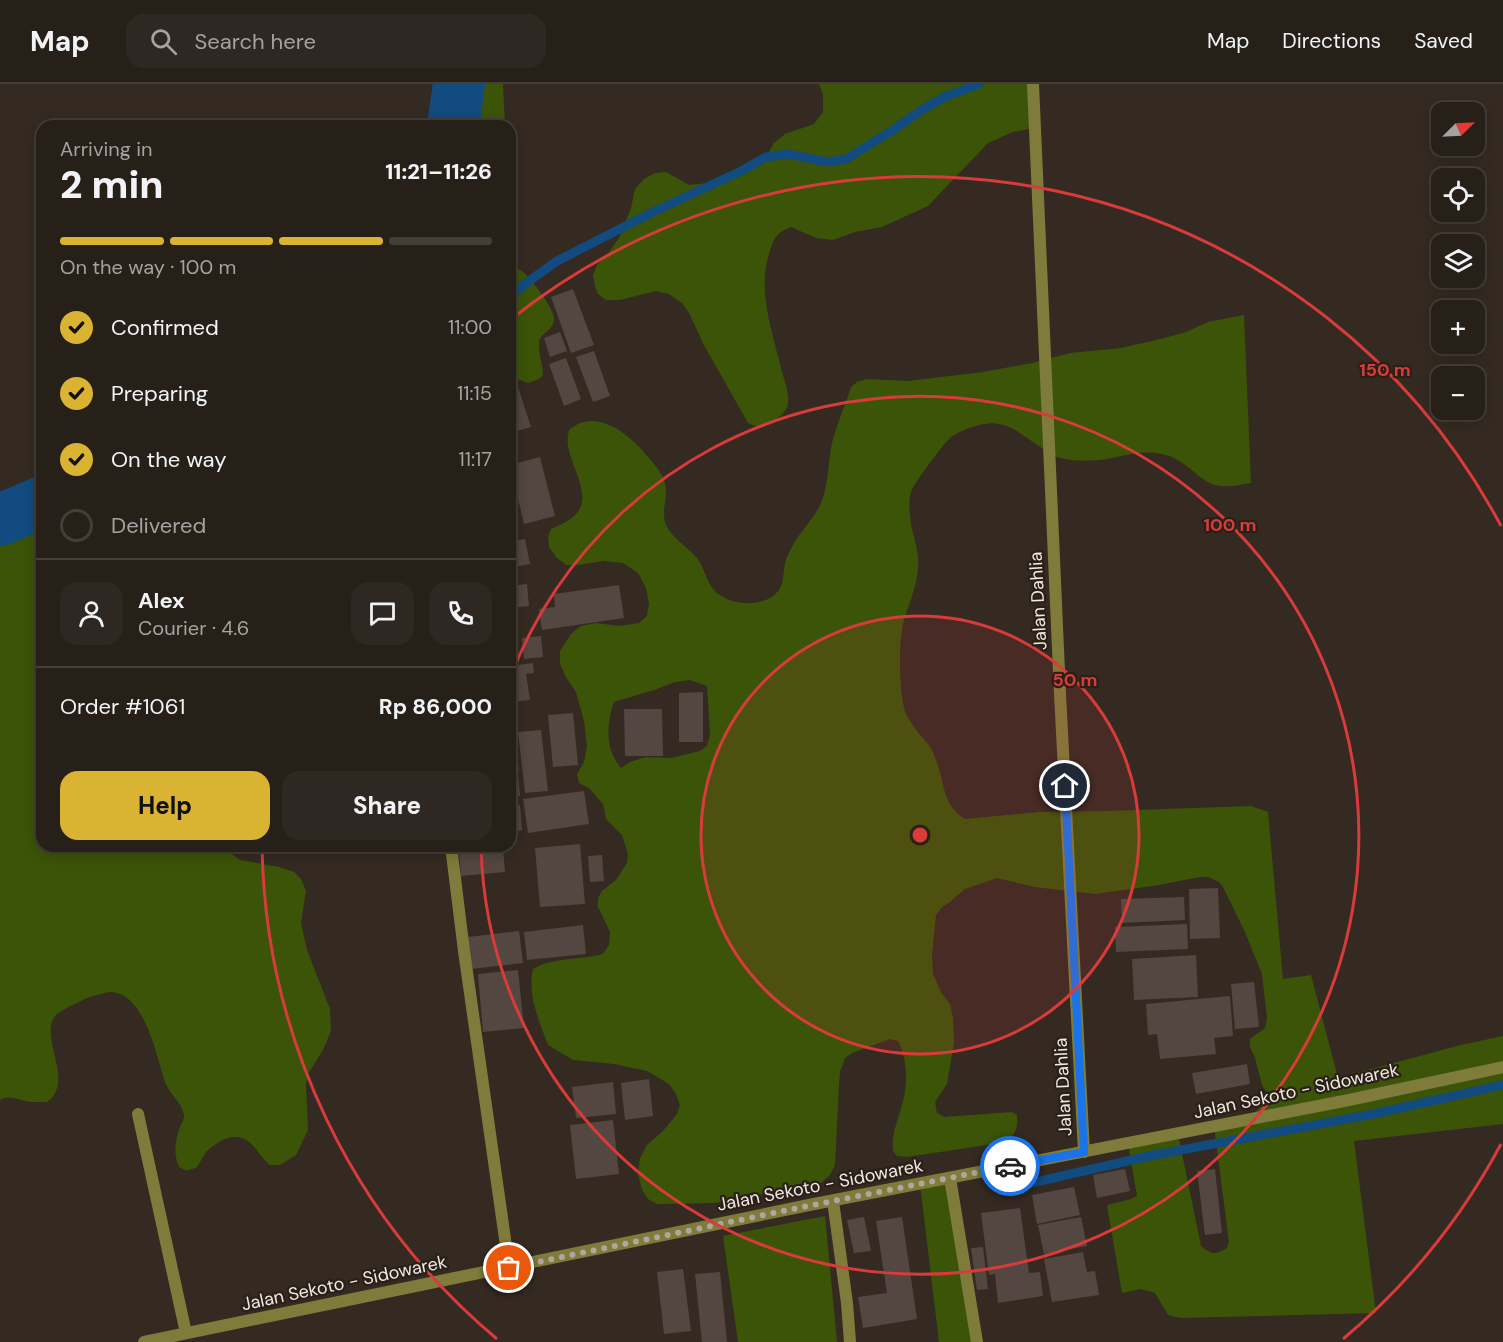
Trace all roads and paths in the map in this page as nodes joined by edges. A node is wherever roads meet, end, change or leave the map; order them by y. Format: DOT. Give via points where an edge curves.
graph roads {
  1 [pos="1033,88"];
  2 [pos="452,852"];
  3 [pos="1503,1066"];
  4 [pos="138,1114"];
  5 [pos="1084,1152"];
  6 [pos="950,1178"];
  7 [pos="833,1201"];
  8 [pos="509,1268"];
  9 [pos="186,1334"];
  10 [pos="144,1342"];
  11 [pos="850,1342"];
  12 [pos="977,1342"];
  1 -- 5 [label="street, Jalan Dahlia"];
  2 -- 8 [label="street"];
  3 -- 5 [label="street, Jalan Sekoto - Sidowarek"];
  4 -- 9 [label="street"];
  5 -- 6 [label="street, Jalan Sekoto - Sidowarek"];
  6 -- 7 [label="street, Jalan Sekoto - Sidowarek"];
  6 -- 12 [label="street"];
  7 -- 8 [label="street, Jalan Sekoto - Sidowarek"];
  7 -- 11 [label="street"];
  8 -- 9 [label="street, Jalan Sekoto - Sidowarek"];
  9 -- 10 [label="street, Jalan Sekoto - Sidowarek"];
}
